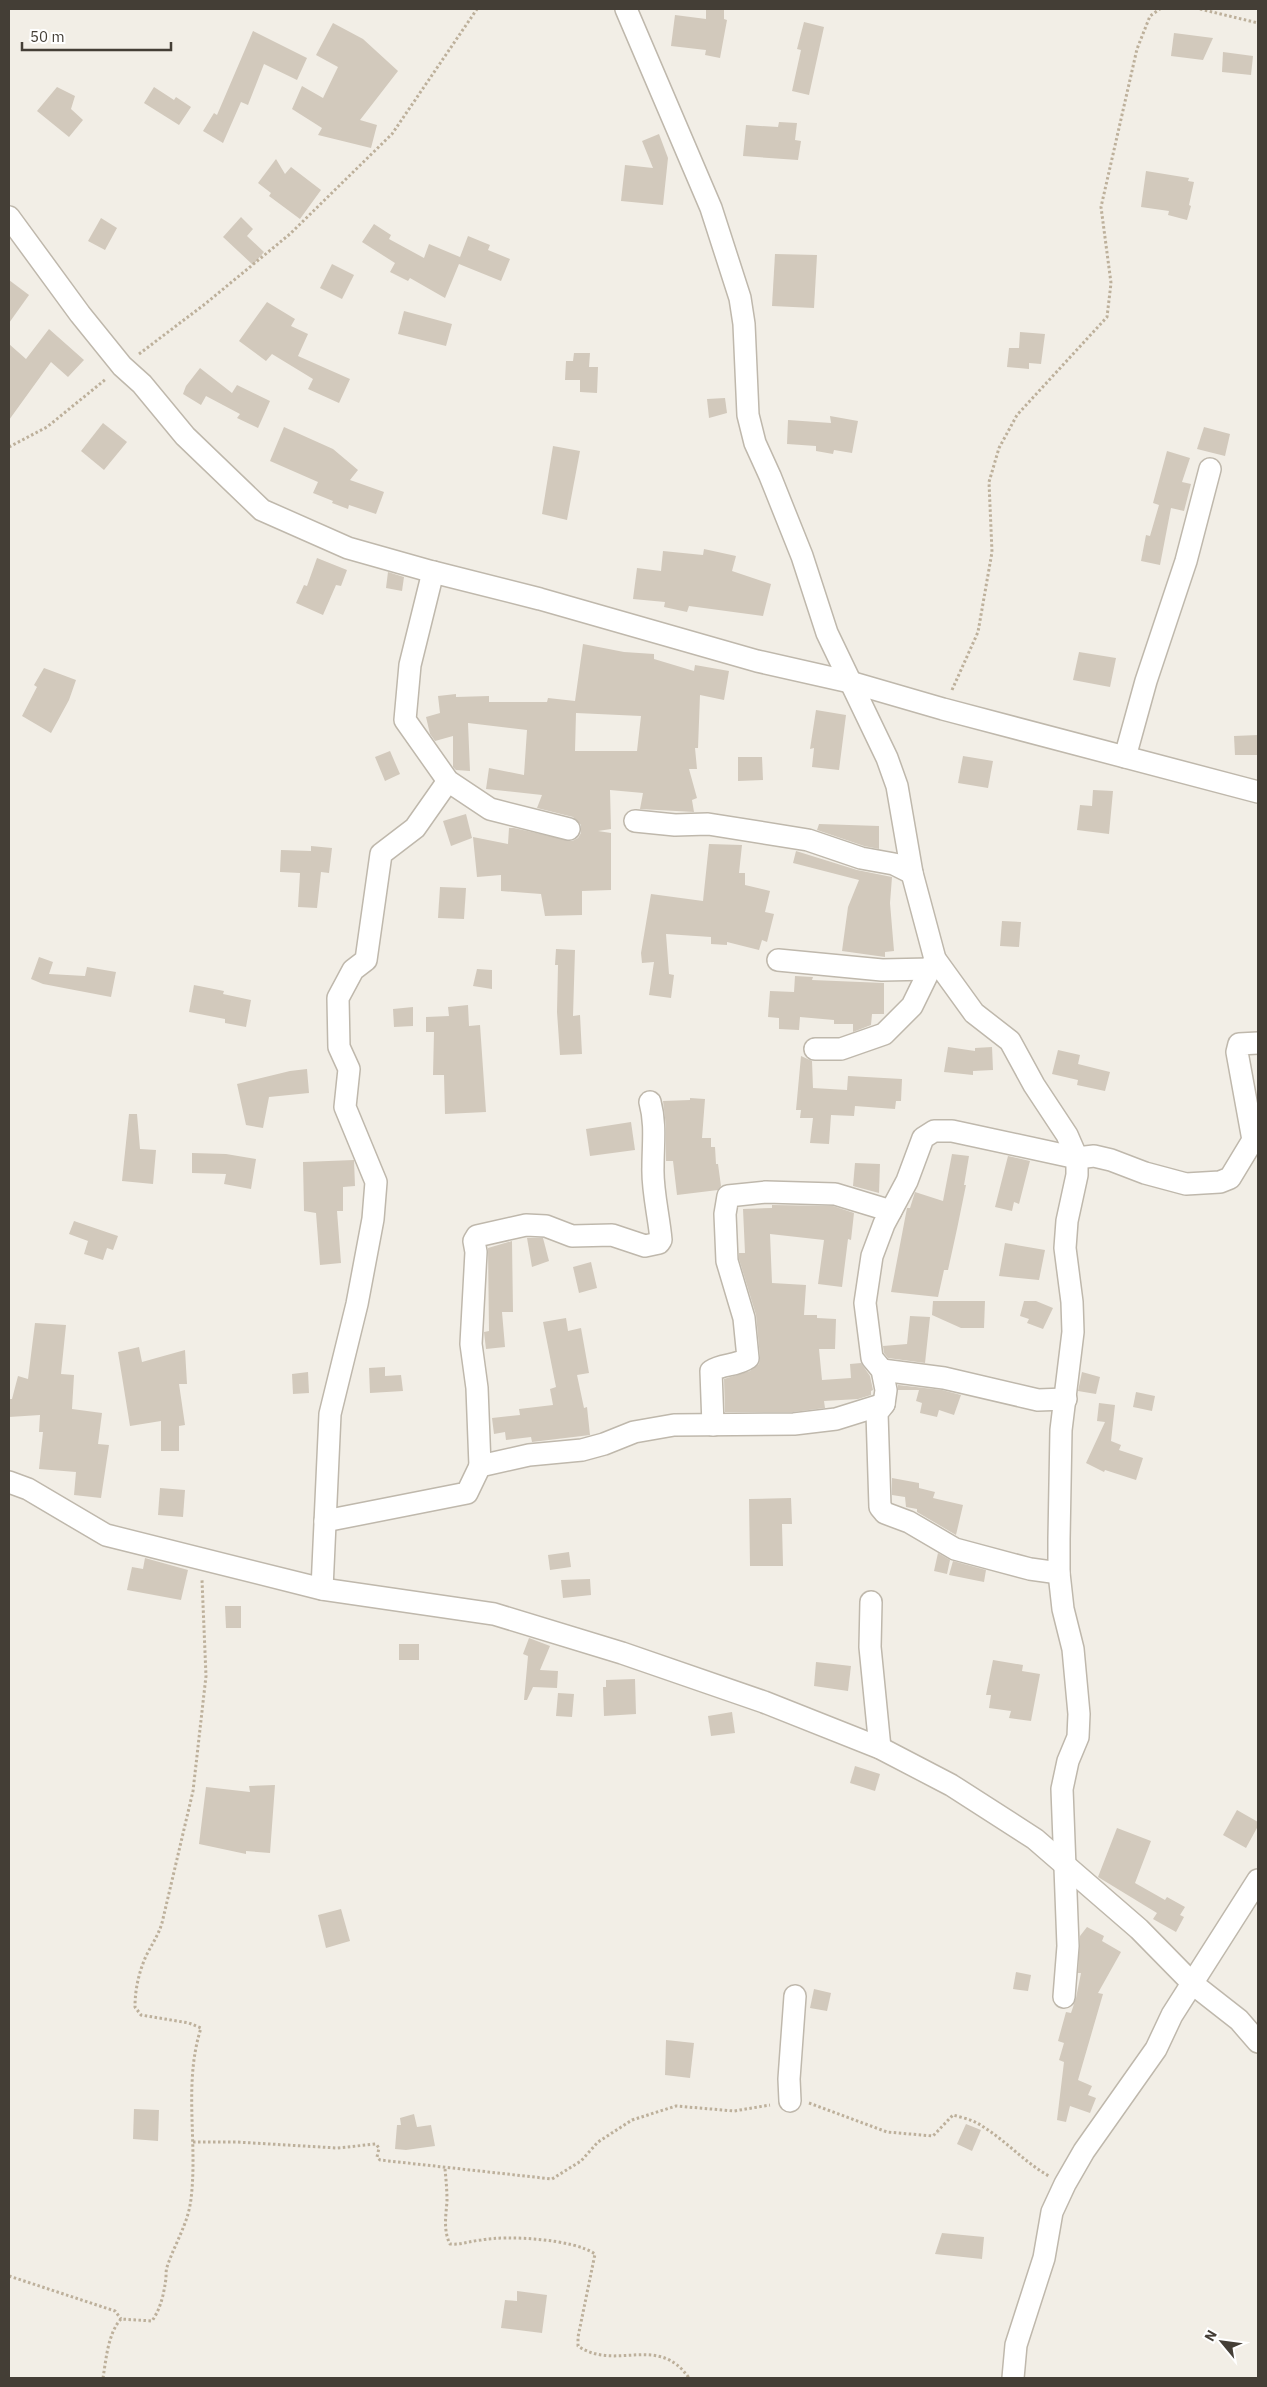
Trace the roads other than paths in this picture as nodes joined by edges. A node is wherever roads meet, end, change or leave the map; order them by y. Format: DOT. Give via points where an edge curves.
graph roads {
  1 [pos="626,9"];
  2 [pos="9,217"];
  3 [pos="1210,469"];
  4 [pos="433,572"];
  5 [pos="850,682"];
  6 [pos="1125,758"];
  7 [pos="448,782"];
  8 [pos="1258,792"];
  9 [pos="635,821"];
  10 [pos="569,829"];
  11 [pos="912,873"];
  12 [pos="778,960"];
  13 [pos="933,964"];
  14 [pos="1258,1043"];
  15 [pos="815,1049"];
  16 [pos="650,1102"];
  17 [pos="1077,1158"];
  18 [pos="891,1211"];
  19 [pos="882,1370"];
  20 [pos="1066,1399"];
  21 [pos="884,1404"];
  22 [pos="713,1425"];
  23 [pos="480,1466"];
  24 [pos="9,1482"];
  25 [pos="325,1521"];
  26 [pos="1059,1573"];
  27 [pos="322,1589"];
  28 [pos="870,1602"];
  29 [pos="880,1748"];
  30 [pos="1066,1864"];
  31 [pos="1258,1880"];
  32 [pos="1193,1984"];
  33 [pos="795,1996"];
  34 [pos="1064,1997"];
  35 [pos="1258,2042"];
  36 [pos="790,2101"];
  37 [pos="1013,2378"];
  1 -- 5 [label="street" via="712,208 740,298 748,416 755,443 802,556 827,633"];
  2 -- 4 [label="street" via="122,366 142,384 191,443 262,510 348,548"];
  3 -- 6 [label="street" via="1186,561 1146,681"];
  4 -- 5 [label="street" via="757,662"];
  4 -- 7 [label="street" via="410,665 405,720"];
  5 -- 6 [label="street"];
  5 -- 11 [label="street" via="897,786"];
  6 -- 8 [label="street"];
  7 -- 10 [label="street" via="490,809"];
  7 -- 25 [label="street" via="415,828 381,854 366,960 353,970 338,998 339,1047 349,1069 345,1107 376,1182 374,1219 330,1414"];
  9 -- 11 [label="street" via="708,824 808,840 862,858 894,864"];
  11 -- 13 [label="street"];
  12 -- 13 [label="street" via="882,970"];
  13 -- 15 [label="street" via="912,1006 884,1034 841,1049"];
  13 -- 17 [label="street" via="974,1013 1010,1042 1067,1135"];
  14 -- 17 [label="street" via="1239,1044 1237,1052 1253,1140 1230,1178 1220,1182 1186,1184 1111,1160 1094,1156"];
  16 -- 23 [label="street" via="655,1118 653,1168 659,1243 644,1246 612,1236 572,1236 546,1226 526,1225 477,1236 474,1241 471,1344 477,1388"];
  17 -- 18 [label="street" via="952,1131 934,1131 922,1138 907,1181"];
  17 -- 20 [label="street" via="1065,1248 1073,1332"];
  18 -- 19 [label="street" via="872,1256 865,1303 872,1358"];
  18 -- 22 [label="street" via="834,1194 766,1192 728,1196 725,1214 727,1261 744,1318 748,1358 710,1371"];
  19 -- 20 [label="street" via="944,1378 1038,1400"];
  19 -- 21 [label="street" via="886,1390"];
  20 -- 26 [label="street" via="1061,1430"];
  21 -- 22 [label="street" via="836,1420"];
  21 -- 26 [label="street" via="877,1413 877,1438 880,1507 885,1513 909,1522 955,1549 1030,1569"];
  22 -- 23 [label="street" via="674,1425 634,1432 582,1450 529,1455"];
  23 -- 25 [label="street" via="467,1493"];
  24 -- 27 [label="street" via="28,1489 106,1535"];
  25 -- 27 [label="street"];
  26 -- 30 [label="street" via="1063,1609 1073,1649 1079,1714 1078,1737 1062,1789"];
  27 -- 29 [label="street" via="494,1614 622,1653 764,1702"];
  28 -- 29 [label="street" via="870,1647"];
  29 -- 30 [label="street" via="995,1811"];
  30 -- 32 [label="street" via="1139,1929"];
  30 -- 34 [label="street" via="1068,1946"];
  31 -- 32 [label="street"];
  32 -- 35 [label="street" via="1239,2020"];
  32 -- 37 [label="street" via="1172,2015 1156,2049 1084,2151 1052,2212 1044,2258 1016,2346"];
  33 -- 36 [label="street"];
}
